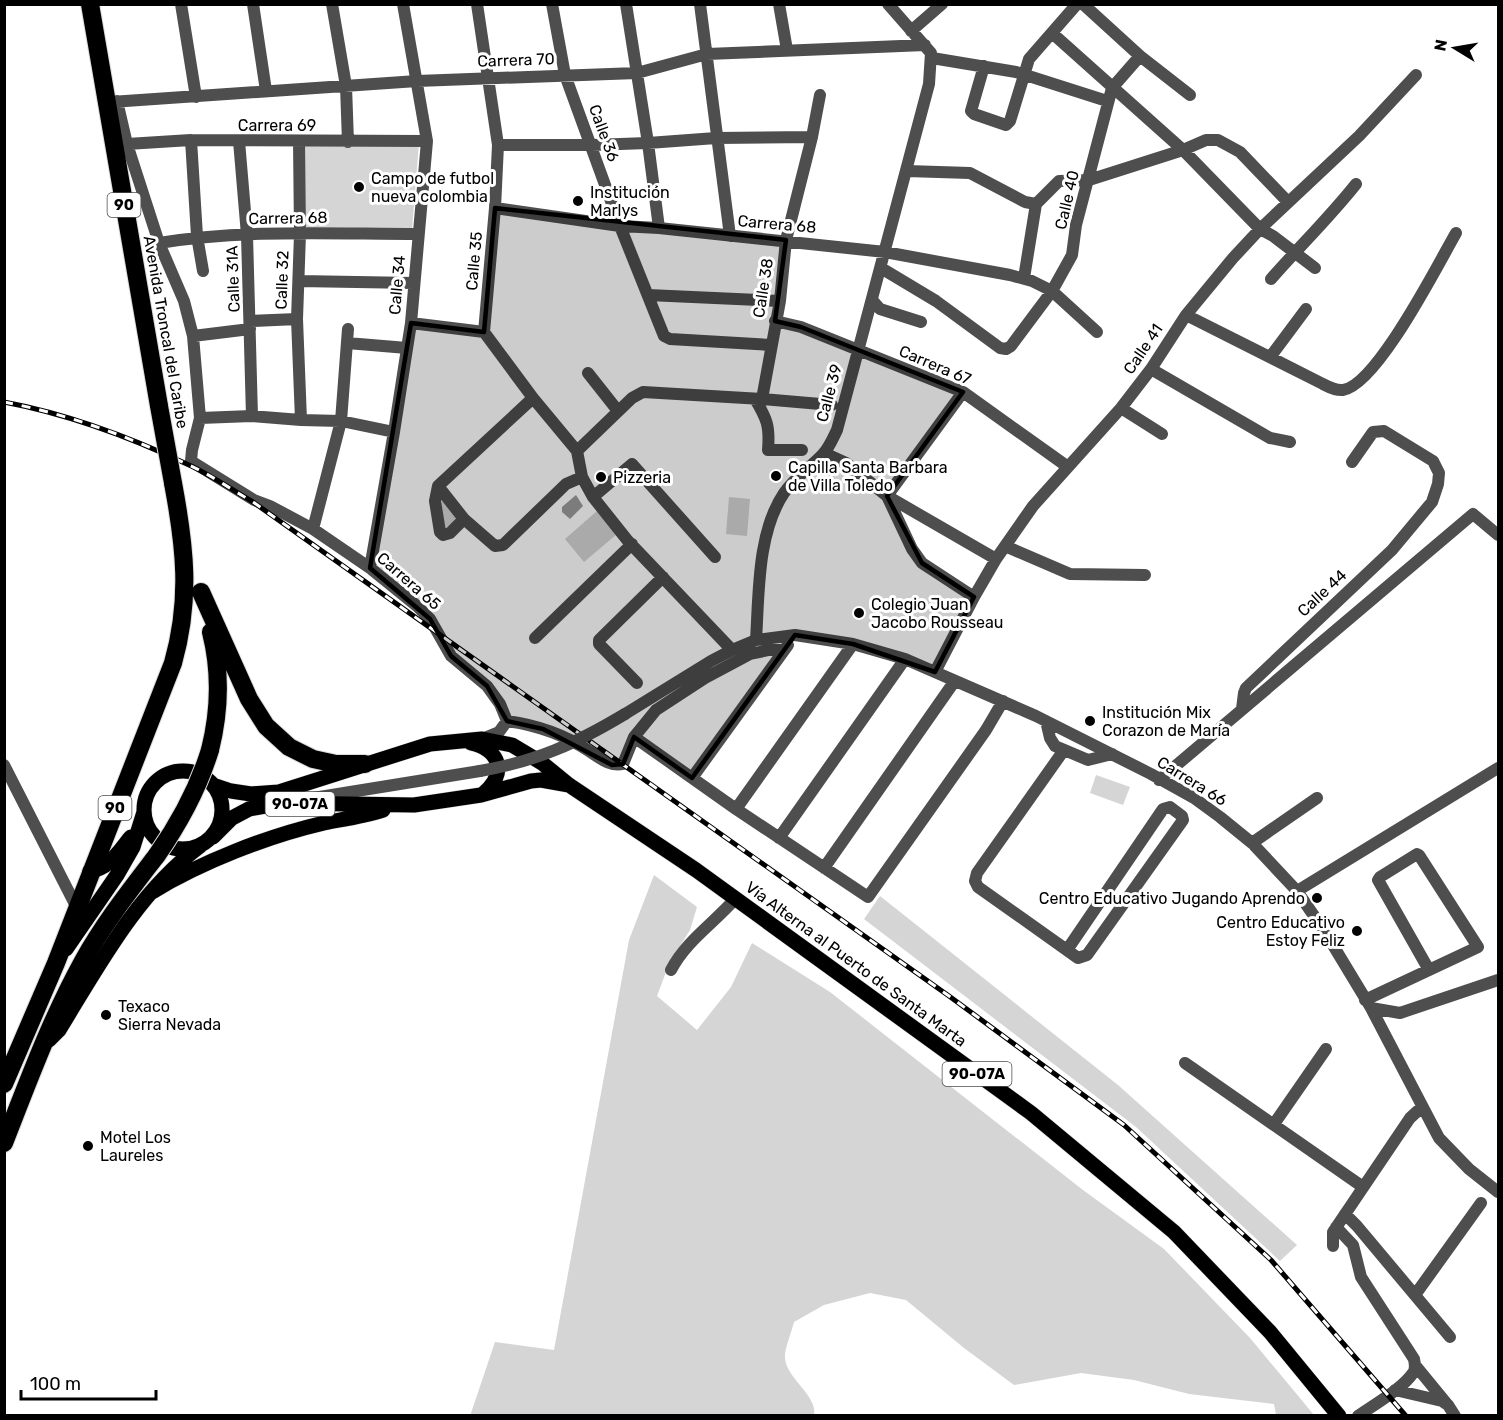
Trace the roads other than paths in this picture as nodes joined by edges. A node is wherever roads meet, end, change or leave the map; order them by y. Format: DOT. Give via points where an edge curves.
graph roads {
  1 [pos="90,4"];
  2 [pos="181,4"];
  3 [pos="253,4"];
  4 [pos="332,4"];
  5 [pos="404,4"];
  6 [pos="477,4"];
  7 [pos="552,4"];
  8 [pos="626,4"];
  9 [pos="700,4"];
  10 [pos="779,4"];
  11 [pos="888,4"];
  12 [pos="942,4"];
  13 [pos="1077,4"];
  14 [pos="1083,4"];
  15 [pos="911,31"];
  16 [pos="1052,33"];
  17 [pos="925,45"];
  18 [pos="787,50"];
  19 [pos="707,54"];
  20 [pos="1140,56"];
  21 [pos="932,58"];
  22 [pos="984,66"];
  23 [pos="637,73"];
  24 [pos="1023,74"];
  25 [pos="565,75"];
  26 [pos="1416,75"];
  27 [pos="489,77"];
  28 [pos="417,81"];
  29 [pos="346,86"];
  30 [pos="1112,88"];
  31 [pos="266,91"];
  32 [pos="820,95"];
  33 [pos="1190,95"];
  34 [pos="196,97"];
  35 [pos="1107,101"];
  36 [pos="112,102"];
  37 [pos="812,137"];
  38 [pos="716,138"];
  39 [pos="191,140"];
  40 [pos="239,141"];
  41 [pos="299,141"];
  42 [pos="427,141"];
  43 [pos="348,142"];
  44 [pos="648,143"];
  45 [pos="127,144"];
  46 [pos="498,145"];
  47 [pos="592,145"];
  48 [pos="1184,150"];
  49 [pos="907,171"];
  50 [pos="1089,180"];
  51 [pos="1356,184"];
  52 [pos="1288,202"];
  53 [pos="1036,204"];
  54 [pos="495,208"];
  55 [pos="620,226"];
  56 [pos="659,228"];
  57 [pos="1260,229"];
  58 [pos="1455,233"];
  59 [pos="300,234"];
  60 [pos="418,234"];
  61 [pos="248,235"];
  62 [pos="197,236"];
  63 [pos="730,236"];
  64 [pos="786,240"];
  65 [pos="159,243"];
  66 [pos="885,252"];
  67 [pos="1294,253"];
  68 [pos="881,268"];
  69 [pos="1315,268"];
  70 [pos="203,271"];
  71 [pos="1024,278"];
  72 [pos="1271,279"];
  73 [pos="298,281"];
  74 [pos="414,284"];
  75 [pos="1052,291"];
  76 [pos="648,295"];
  77 [pos="872,300"];
  78 [pos="780,301"];
  79 [pos="1306,309"];
  80 [pos="1186,315"];
  81 [pos="297,319"];
  82 [pos="775,321"];
  83 [pos="921,322"];
  84 [pos="411,323"];
  85 [pos="251,325"];
  86 [pos="348,329"];
  87 [pos="484,332"];
  88 [pos="1096,332"];
  89 [pos="193,336"];
  90 [pos="347,343"];
  91 [pos="771,345"];
  92 [pos="407,348"];
  93 [pos="858,350"];
  94 [pos="1271,357"];
  95 [pos="1151,369"];
  96 [pos="588,373"];
  97 [pos="963,392"];
  98 [pos="533,398"];
  99 [pos="758,399"];
  100 [pos="832,405"];
  101 [pos="1122,408"];
  102 [pos="618,411"];
  103 [pos="252,416"];
  104 [pos="200,418"];
  105 [pos="301,420"];
  106 [pos="341,421"];
  107 [pos="394,432"];
  108 [pos="1162,434"];
  109 [pos="1290,442"];
  110 [pos="802,450"];
  111 [pos="578,451"];
  112 [pos="824,453"];
  113 [pos="1352,462"];
  114 [pos="1068,467"];
  115 [pos="582,477"];
  116 [pos="438,486"];
  117 [pos="887,496"];
  118 [pos="593,497"];
  119 [pos="464,519"];
  120 [pos="181,524"];
  121 [pos="313,529"];
  122 [pos="1498,535"];
  123 [pos="632,544"];
  124 [pos="1005,546"];
  125 [pos="715,557"];
  126 [pos="996,559"];
  127 [pos="370,568"];
  128 [pos="1145,574"];
  129 [pos="663,577"];
  130 [pos="201,592"];
  131 [pos="974,597"];
  132 [pos="795,635"];
  133 [pos="535,638"];
  134 [pos="756,640"];
  135 [pos="853,645"];
  136 [pos="732,650"];
  137 [pos="784,650"];
  138 [pos="905,660"];
  139 [pos="935,672"];
  140 [pos="954,682"];
  141 [pos="637,683"];
  142 [pos="1003,701"];
  143 [pos="1242,709"];
  144 [pos="507,721"];
  145 [pos="1046,721"];
  146 [pos="634,737"];
  147 [pos="482,739"];
  148 [pos="453,741"];
  149 [pos="1064,750"];
  150 [pos="1112,754"];
  151 [pos="365,764"];
  152 [pos="4,765"];
  153 [pos="1498,768"];
  154 [pos="692,778"];
  155 [pos="1159,780"];
  156 [pos="213,785"];
  157 [pos="569,785"];
  158 [pos="481,795"];
  159 [pos="281,797"];
  160 [pos="1317,798"];
  161 [pos="398,806"];
  162 [pos="736,809"];
  163 [pos="144,812"];
  164 [pos="138,828"];
  165 [pos="213,837"];
  166 [pos="779,838"];
  167 [pos="1251,843"];
  168 [pos="200,846"];
  169 [pos="824,868"];
  170 [pos="90,872"];
  171 [pos="1297,891"];
  172 [pos="152,892"];
  173 [pos="735,899"];
  174 [pos="77,908"];
  175 [pos="1067,950"];
  176 [pos="56,963"];
  177 [pos="671,970"];
  178 [pos="1429,970"];
  179 [pos="1498,980"];
  180 [pos="1368,1004"];
  181 [pos="41,1049"];
  182 [pos="1326,1049"];
  183 [pos="1185,1063"];
  184 [pos="4,1084"];
  185 [pos="1422,1107"];
  186 [pos="1274,1124"];
  187 [pos="4,1143"];
  188 [pos="1363,1187"];
  189 [pos="1498,1192"];
  190 [pos="1481,1203"];
  191 [pos="1345,1214"];
  192 [pos="1336,1227"];
  193 [pos="1333,1246"];
  194 [pos="1415,1295"];
  195 [pos="1450,1337"];
  196 [pos="1415,1365"];
  197 [pos="1395,1390"];
  198 [pos="1448,1405"];
  199 [pos="1339,1416"];
  200 [pos="1358,1416"];
  201 [pos="1455,1416"];
  1 -- 36 [label="highway, Avenida Troncal del Caribe / 90"];
  2 -- 34 [label="street"];
  3 -- 31 [label="street"];
  4 -- 29 [label="street"];
  5 -- 28 [label="street, Calle 34"];
  6 -- 27 [label="street, Calle 35"];
  7 -- 25 [label="street, Calle 36"];
  8 -- 23 [label="street"];
  9 -- 19 [label="street"];
  10 -- 18 [label="street"];
  11 -- 15 [label="street"];
  12 -- 15 [label="street"];
  13 -- 16 [label="street"];
  14 -- 20 [label="street"];
  15 -- 17 [label="street"];
  16 -- 24 [label="street" via="1029,59"];
  16 -- 30 [label="street"];
  17 -- 18 [label="street, Carrera 70"];
  17 -- 21 [label="street"];
  18 -- 19 [label="street, Carrera 70"];
  19 -- 23 [label="street, Carrera 70"];
  19 -- 38 [label="street"];
  20 -- 30 [label="street, Calle 40"];
  20 -- 33 [label="street"];
  21 -- 22 [label="street"];
  21 -- 49 [label="street, Calle 39"];
  22 -- 24 [label="street"];
  22 -- 24 [label="street" via="971,111 1003,125 1010,121"];
  23 -- 25 [label="street, Carrera 70"];
  23 -- 44 [label="street"];
  24 -- 35 [label="street"];
  25 -- 27 [label="street, Carrera 70"];
  25 -- 47 [label="street, Calle 36"];
  26 -- 52 [label="street, Calle 41" via="1359,136"];
  27 -- 28 [label="street, Carrera 70"];
  27 -- 46 [label="street, Calle 35"];
  28 -- 29 [label="street, Carrera 70"];
  28 -- 42 [label="street, Calle 34"];
  29 -- 31 [label="street, Carrera 70"];
  29 -- 43 [label="street"];
  30 -- 35 [label="street, Calle 40"];
  30 -- 48 [label="street"];
  31 -- 34 [label="street, Carrera 70"];
  32 -- 37 [label="street, Calle 38"];
  34 -- 36 [label="street, Carrera 70"];
  35 -- 50 [label="street, Calle 40"];
  36 -- 45 [label="street"];
  36 -- 120 [label="highway, Avenida Troncal del Caribe / 90, bridge"];
  37 -- 38 [label="street"];
  37 -- 64 [label="street, Calle 38"];
  38 -- 44 [label="street"];
  38 -- 63 [label="street"];
  39 -- 40 [label="street, Carrera 69"];
  39 -- 45 [label="street, Carrera 69"];
  39 -- 62 [label="street"];
  40 -- 41 [label="street, Carrera 69"];
  40 -- 61 [label="street, Calle 31A"];
  41 -- 43 [label="street, Carrera 69"];
  41 -- 59 [label="street, Calle 32"];
  42 -- 43 [label="street, Carrera 69"];
  42 -- 60 [label="street, Calle 34"];
  44 -- 47 [label="street"];
  44 -- 56 [label="street"];
  45 -- 65 [label="street"];
  46 -- 47 [label="street"];
  46 -- 54 [label="street, Calle 35"];
  47 -- 55 [label="street, Calle 36"];
  48 -- 50 [label="street"];
  48 -- 52 [label="street" via="1206,140 1218,140 1240,152"];
  48 -- 57 [label="street"];
  49 -- 53 [label="street" via="970,172"];
  49 -- 66 [label="street, Calle 39"];
  50 -- 53 [label="street" via="1059,182"];
  50 -- 75 [label="street, Calle 40" via="1072,255"];
  51 -- 67 [label="street"];
  52 -- 57 [label="street, Calle 41"];
  53 -- 71 [label="street"];
  54 -- 55 [label="street, Carrera 68"];
  54 -- 87 [label="street, Calle 35"];
  55 -- 56 [label="street, Carrera 68"];
  55 -- 76 [label="street, Calle 36"];
  56 -- 63 [label="street, Carrera 68"];
  57 -- 67 [label="street"];
  57 -- 80 [label="street, Calle 41"];
  58 -- 94 [label="street" via="1403,326 1365,377 1341,389"];
  59 -- 60 [label="street, Carrera 68"];
  59 -- 61 [label="street, Carrera 68"];
  59 -- 73 [label="street, Calle 32"];
  60 -- 74 [label="street, Calle 34"];
  61 -- 62 [label="street, Carrera 68"];
  61 -- 85 [label="street, Calle 31A"];
  62 -- 65 [label="street, Carrera 68"];
  62 -- 70 [label="street"];
  63 -- 64 [label="street, Carrera 68"];
  64 -- 66 [label="street, Carrera 68"];
  64 -- 78 [label="street, Calle 38"];
  65 -- 89 [label="street" via="184,301"];
  66 -- 68 [label="street, Calle 39"];
  66 -- 71 [label="street, Carrera 68"];
  67 -- 69 [label="street"];
  67 -- 72 [label="street"];
  68 -- 75 [label="street, Calle 40" via="1006,349"];
  68 -- 77 [label="street, Calle 39"];
  71 -- 75 [label="street, Carrera 68"];
  73 -- 74 [label="street"];
  73 -- 81 [label="street, Calle 32"];
  74 -- 84 [label="street, Calle 34"];
  75 -- 88 [label="street, Carrera 68"];
  76 -- 78 [label="street"];
  76 -- 91 [label="street, Calle 36" via="664,336 670,339"];
  77 -- 83 [label="street" via="880,309"];
  77 -- 93 [label="street, Calle 39"];
  78 -- 82 [label="street, Calle 38"];
  79 -- 94 [label="street"];
  80 -- 94 [label="street"];
  80 -- 95 [label="street, Calle 41"];
  81 -- 85 [label="street"];
  81 -- 105 [label="street, Calle 32"];
  82 -- 91 [label="street, Calle 38"];
  82 -- 93 [label="street, Carrera 67"];
  84 -- 87 [label="street"];
  84 -- 92 [label="street, Calle 34"];
  85 -- 89 [label="street"];
  85 -- 103 [label="street, Calle 31A"];
  86 -- 90 [label="street"];
  87 -- 98 [label="street"];
  89 -- 104 [label="street"];
  90 -- 92 [label="street"];
  90 -- 106 [label="street"];
  91 -- 99 [label="street, Calle 38"];
  92 -- 107 [label="street, Calle 34"];
  93 -- 97 [label="street, Carrera 67"];
  93 -- 112 [label="street, Calle 39" via="837,430"];
  95 -- 101 [label="street, Calle 41"];
  95 -- 109 [label="street" via="1270,438"];
  96 -- 102 [label="street"];
  97 -- 114 [label="street, Carrera 67"];
  97 -- 117 [label="street"];
  98 -- 111 [label="street"];
  98 -- 116 [label="street"];
  99 -- 100 [label="street"];
  99 -- 102 [label="street" via="650,391 637,394"];
  99 -- 110 [label="street" via="770,431 768,450"];
  101 -- 108 [label="street"];
  101 -- 114 [label="street, Calle 41"];
  102 -- 111 [label="street"];
  103 -- 104 [label="street"];
  103 -- 105 [label="street"];
  104 -- 121 [label="street, Carrera 65" via="191,461 254,500"];
  105 -- 106 [label="street"];
  106 -- 107 [label="street"];
  106 -- 121 [label="street"];
  107 -- 127 [label="street, Calle 34"];
  111 -- 115 [label="street"];
  112 -- 117 [label="street" via="846,464"];
  112 -- 134 [label="street, Calle 39" via="785,492 776,509 764,545"];
  113 -- 143 [label="street, Calle 44" via="1373,432 1384,431 1434,461 1439,473 1432,502 1392,550 1246,688"];
  114 -- 124 [label="street, Calle 41" via="1033,506"];
  115 -- 118 [label="street"];
  115 -- 119 [label="street" via="566,484 503,545 495,546"];
  116 -- 119 [label="street"];
  116 -- 119 [label="street" via="435,501 440,532 450,533"];
  117 -- 126 [label="street"];
  117 -- 131 [label="street" via="922,562"];
  118 -- 123 [label="street"];
  118 -- 125 [label="street" via="632,465"];
  120 -- 130 [label="highway, Avenida Troncal del Caribe / 90"];
  120 -- 170 [label="highway, Avenida Troncal del Caribe / 90" via="186,586 179,643"];
  121 -- 127 [label="street, Carrera 65"];
  122 -- 143 [label="street" via="1473,514"];
  123 -- 129 [label="street"];
  123 -- 133 [label="street"];
  124 -- 126 [label="street, Calle 41"];
  124 -- 128 [label="street" via="1070,574"];
  126 -- 131 [label="street, Calle 41"];
  127 -- 144 [label="street, Carrera 65" via="430,619 452,656 487,686"];
  129 -- 136 [label="street"];
  129 -- 141 [label="street" via="598,640"];
  130 -- 151 [label="highway" via="249,699 266,726 290,747 312,759"];
  130 -- 181 [label="highway, Avenida Troncal del Caribe / 90, bridge" via="218,670 218,712 202,776 189,805 157,855 82,961"];
  131 -- 139 [label="street, Calle 41"];
  132 -- 134 [label="street, Carrera 66"];
  132 -- 135 [label="street, Carrera 66"];
  132 -- 137 [label="street"];
  134 -- 136 [label="street"];
  135 -- 138 [label="street, Carrera 66"];
  135 -- 162 [label="street"];
  136 -- 159 [label="street, bridge" via="587,737 524,762 342,793"];
  137 -- 146 [label="street" via="750,654 705,678 656,710"];
  137 -- 154 [label="street"];
  138 -- 139 [label="street, Carrera 66"];
  138 -- 166 [label="street"];
  139 -- 140 [label="street, Carrera 66"];
  140 -- 142 [label="street, Carrera 66"];
  140 -- 169 [label="street"];
  142 -- 145 [label="street, Carrera 66"];
  142 -- 169 [label="street" via="868,897"];
  143 -- 155 [label="street"];
  144 -- 146 [label="street" via="543,729 618,765 623,764"];
  144 -- 147 [label="street" via="499,732"];
  145 -- 149 [label="street" via="1052,742"];
  145 -- 150 [label="street, Carrera 66"];
  146 -- 154 [label="street"];
  147 -- 148 [label="main road, Vía Alterna al Puerto de Santa Marta / 90-07A"];
  147 -- 157 [label="main road, Vía Alterna al Puerto de Santa Marta / 90-07A" via="512,746"];
  148 -- 151 [label="main road, Vía Alterna al Puerto de Santa Marta / 90-07A"];
  148 -- 158 [label="main road" via="479,745 495,756 497,775"];
  149 -- 150 [label="street" via="1088,760"];
  149 -- 175 [label="street" via="975,881"];
  150 -- 155 [label="street, Carrera 66"];
  151 -- 159 [label="main road, Vía Alterna al Puerto de Santa Marta / 90-07A"];
  152 -- 174 [label="street"];
  153 -- 171 [label="street"];
  154 -- 162 [label="street"];
  155 -- 167 [label="street, Carrera 66" via="1194,798"];
  156 -- 159 [label="main road, Vía Alterna al Puerto de Santa Marta / 90-07A"];
  156 -- 163 [label="main road" via="193,772 169,773 150,788"];
  156 -- 165 [label="main road" via="219,794 222,816"];
  157 -- 158 [label="main road, Vía Alterna al Puerto de Santa Marta / 90-07A" via="531,781"];
  157 -- 173 [label="main road, Vía Alterna al Puerto de Santa Marta / 90-07A"];
  158 -- 161 [label="main road, Vía Alterna al Puerto de Santa Marta / 90-07A"];
  159 -- 161 [label="main road, Vía Alterna al Puerto de Santa Marta / 90-07A"];
  159 -- 165 [label="main road, Vía Alterna al Puerto de Santa Marta / 90-07A" via="232,818"];
  160 -- 167 [label="street"];
  161 -- 172 [label="main road" via="272,839 189,872"];
  162 -- 166 [label="street"];
  163 -- 164 [label="main road"];
  163 -- 168 [label="main road" via="149,830 162,844 187,850"];
  164 -- 170 [label="main road" via="109,864"];
  164 -- 176 [label="main road" via="133,847 117,875"];
  165 -- 168 [label="main road"];
  166 -- 169 [label="street"];
  167 -- 171 [label="street, Carrera 66"];
  168 -- 172 [label="main road" via="165,875"];
  170 -- 174 [label="highway, Avenida Troncal del Caribe / 90"];
  171 -- 180 [label="street, Carrera 66"];
  172 -- 181 [label="main road" via="112,944 59,1030"];
  173 -- 177 [label="street" via="679,954"];
  173 -- 199 [label="main road, Vía Alterna al Puerto de Santa Marta / 90-07A" via="1031,1113 1174,1232 1270,1332"];
  174 -- 176 [label="highway, Avenida Troncal del Caribe / 90"];
  175 -- 175 [label="street" via="1163,809 1170,807 1182,816 1182,823 1087,956 1078,958"];
  176 -- 184 [label="highway, Avenida Troncal del Caribe / 90"];
  178 -- 178 [label="street" via="1478,947 1419,855 1414,854 1380,877 1378,884"];
  178 -- 180 [label="street"];
  179 -- 180 [label="street" via="1400,1013"];
  180 -- 185 [label="street, Carrera 66"];
  181 -- 187 [label="highway, Avenida Troncal del Caribe / 90"];
  182 -- 186 [label="street"];
  183 -- 186 [label="street"];
  185 -- 188 [label="street" via="1410,1118"];
  185 -- 189 [label="street, Carrera 66" via="1439,1138"];
  186 -- 188 [label="street"];
  188 -- 191 [label="street"];
  190 -- 194 [label="street"];
  191 -- 192 [label="street"];
  191 -- 194 [label="street"];
  192 -- 193 [label="street"];
  192 -- 196 [label="street" via="1353,1245 1361,1277"];
  194 -- 195 [label="street"];
  196 -- 197 [label="street" via="1414,1372"];
  196 -- 198 [label="street"];
  197 -- 198 [label="street"];
  197 -- 200 [label="street"];
  198 -- 201 [label="street"];
}
